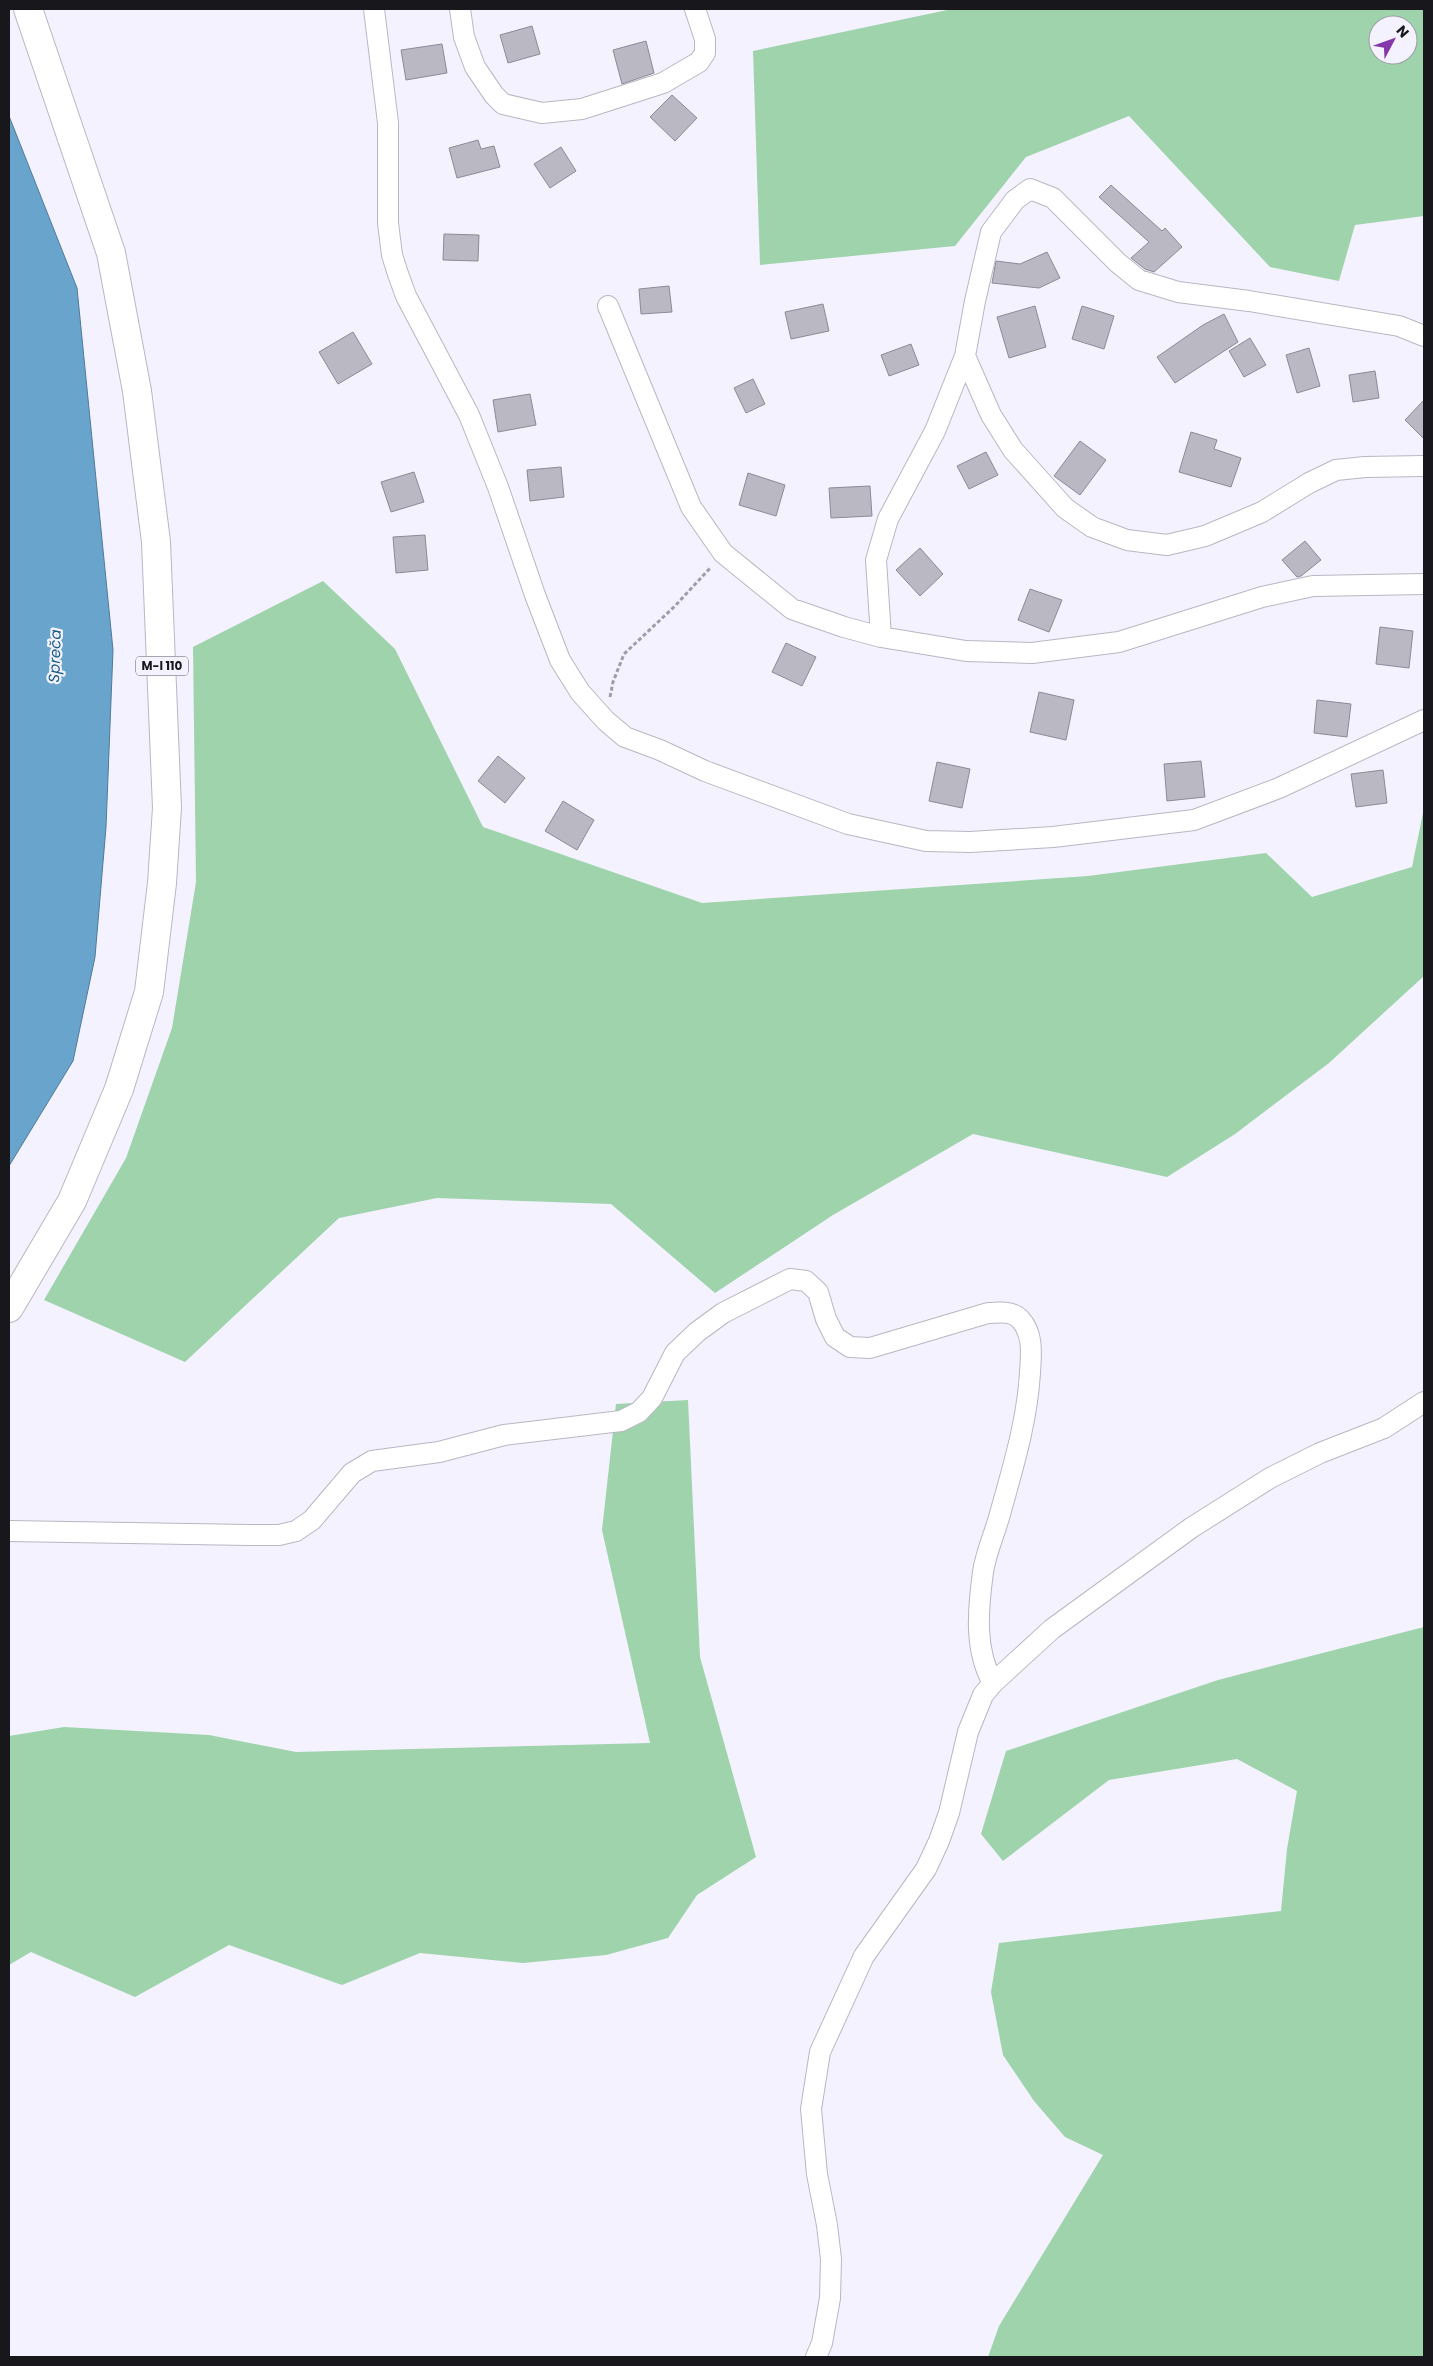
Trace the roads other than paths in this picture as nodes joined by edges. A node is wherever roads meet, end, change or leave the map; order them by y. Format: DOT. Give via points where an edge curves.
graph roads {
  1 [pos="28,9"];
  2 [pos="374,9"];
  3 [pos="460,9"];
  4 [pos="695,9"];
  5 [pos="608,306"];
  6 [pos="1424,336"];
  7 [pos="965,356"];
  8 [pos="1424,466"];
  9 [pos="1424,584"];
  10 [pos="881,637"];
  11 [pos="1424,720"];
  12 [pos="9,1308"];
  13 [pos="1424,1402"];
  14 [pos="9,1531"];
  15 [pos="993,1683"];
  16 [pos="816,2357"];
  1 -- 12 [label="main road, M-I 110" via="111,252 137,391 156,542 167,808 149,992 119,1089 72,1201"];
  2 -- 11 [label="street" via="388,123 388,223 398,274 406,296 469,415 560,660 580,692 625,737 704,771 848,824 926,841 970,842 1063,836 1194,820 1280,788"];
  3 -- 4 [label="street" via="464,37 475,68 494,95 503,104 542,113 582,109 662,82 699,62 705,53 705,39"];
  5 -- 10 [label="street" via="691,507 723,553 792,608"];
  6 -- 7 [label="street" via="1399,326 1178,292 1140,280 1118,263 1053,198 1030,190 1002,215 992,232"];
  7 -- 8 [label="street" via="991,415 1013,450 1065,508 1092,527 1127,540 1168,545 1205,536 1262,512 1336,470"];
  7 -- 10 [label="street" via="935,431 888,519 876,560"];
  9 -- 10 [label="street" via="1313,586 1262,597 1119,642 1032,653 966,651"];
  13 -- 15 [label="street" via="1384,1428 1320,1453 1270,1478 1191,1528 1052,1629"];
  14 -- 15 [label="street" via="250,1535 279,1535 296,1531 312,1520 352,1473 372,1461 439,1452 504,1435 621,1420 640,1412 652,1398 675,1353 697,1332 723,1313 790,1279 806,1281 818,1292 835,1337 850,1347 870,1348 988,1313 1007,1312 1019,1318 1031,1343 1028,1403 1020,1444 984,1570 979,1614 980,1647"];
  15 -- 16 [label="street" via="983,1695 973,1718 949,1812 933,1855 864,1956 820,2052 811,2109 817,2174 831,2259 830,2298"];
}
